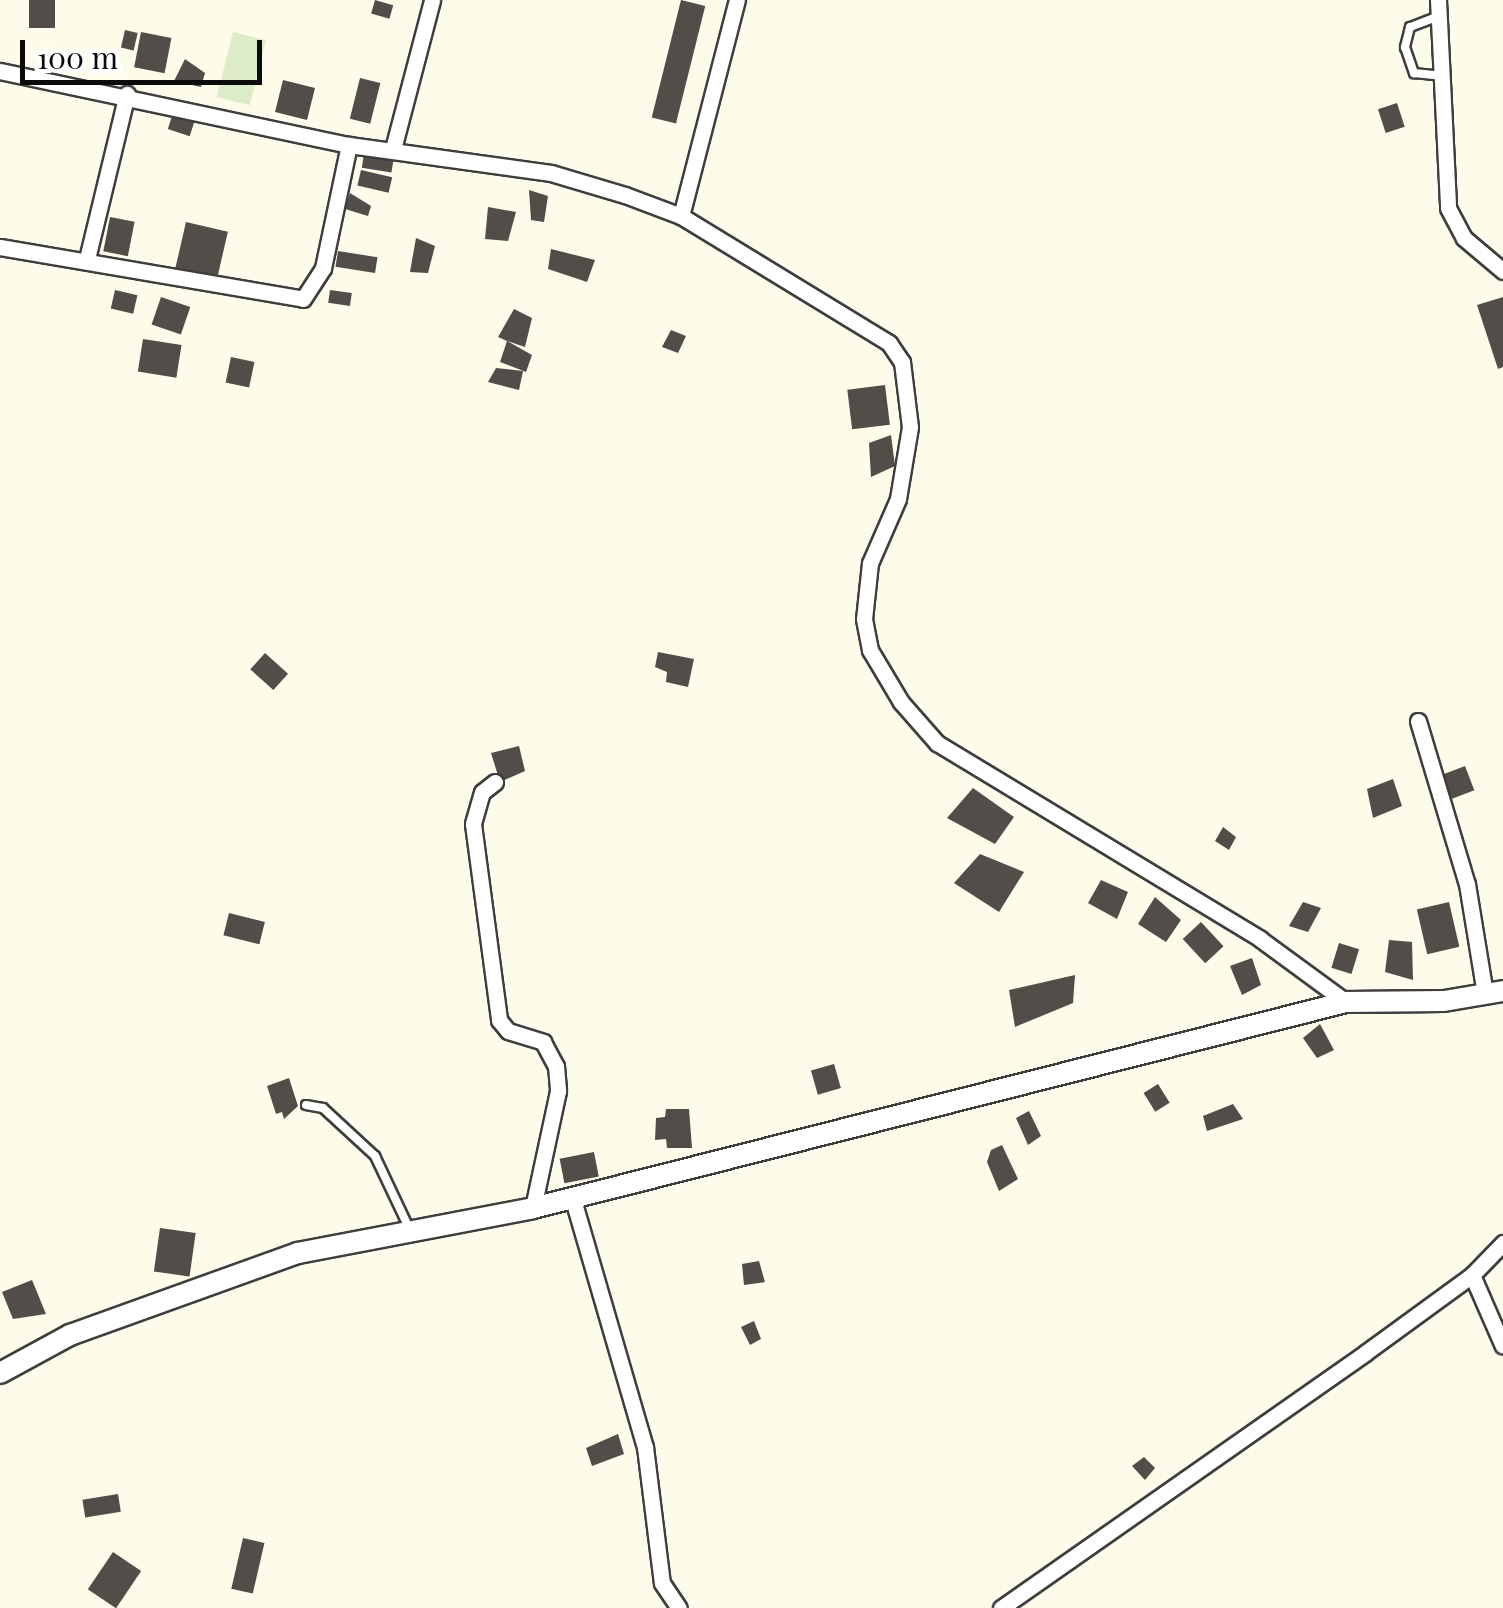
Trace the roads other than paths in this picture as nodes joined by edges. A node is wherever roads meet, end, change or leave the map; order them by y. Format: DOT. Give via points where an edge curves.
graph roads {
  1 [pos="432,0"];
  2 [pos="737,0"];
  3 [pos="1438,8"];
  4 [pos="0,71"];
  5 [pos="1441,76"];
  6 [pos="127,94"];
  7 [pos="348,145"];
  8 [pos="393,149"];
  9 [pos="681,216"];
  10 [pos="0,247"];
  11 [pos="86,258"];
  12 [pos="1503,271"];
  13 [pos="1418,721"];
  14 [pos="495,782"];
  15 [pos="1494,993"];
  16 [pos="1346,1002"];
  17 [pos="306,1105"];
  18 [pos="572,1196"];
  19 [pos="533,1208"];
  20 [pos="410,1230"];
  21 [pos="1503,1243"];
  22 [pos="1472,1275"];
  23 [pos="1503,1346"];
  24 [pos="0,1373"];
  25 [pos="679,1608"];
  26 [pos="1002,1608"];
  1 -- 8 [label="street"];
  2 -- 9 [label="street"];
  3 -- 5 [label="street"];
  3 -- 5 [label="lane" via="1410,28 1405,47 1414,73"];
  4 -- 6 [label="street"];
  5 -- 12 [label="street" via="1448,208 1464,238"];
  6 -- 7 [label="street"];
  6 -- 11 [label="street"];
  7 -- 8 [label="street"];
  7 -- 11 [label="street" via="323,268 303,299"];
  8 -- 9 [label="street" via="551,173"];
  9 -- 16 [label="street" via="866,328 902,362 908,452 890,523 870,563 864,619 870,650 919,725 937,743 1318,976"];
  10 -- 11 [label="street"];
  13 -- 15 [label="street"];
  14 -- 19 [label="street" via="482,792 472,824 499,1020 508,1031 543,1042 556,1066 558,1091"];
  15 -- 16 [label="street" via="1414,1003"];
  16 -- 18 [label="street"];
  17 -- 20 [label="lane" via="323,1108 374,1156"];
  18 -- 19 [label="street"];
  18 -- 25 [label="street" via="645,1447 662,1583"];
  19 -- 20 [label="street"];
  20 -- 24 [label="street" via="298,1253 190,1290 70,1336"];
  21 -- 22 [label="street"];
  22 -- 23 [label="street"];
  22 -- 26 [label="street"];
}
